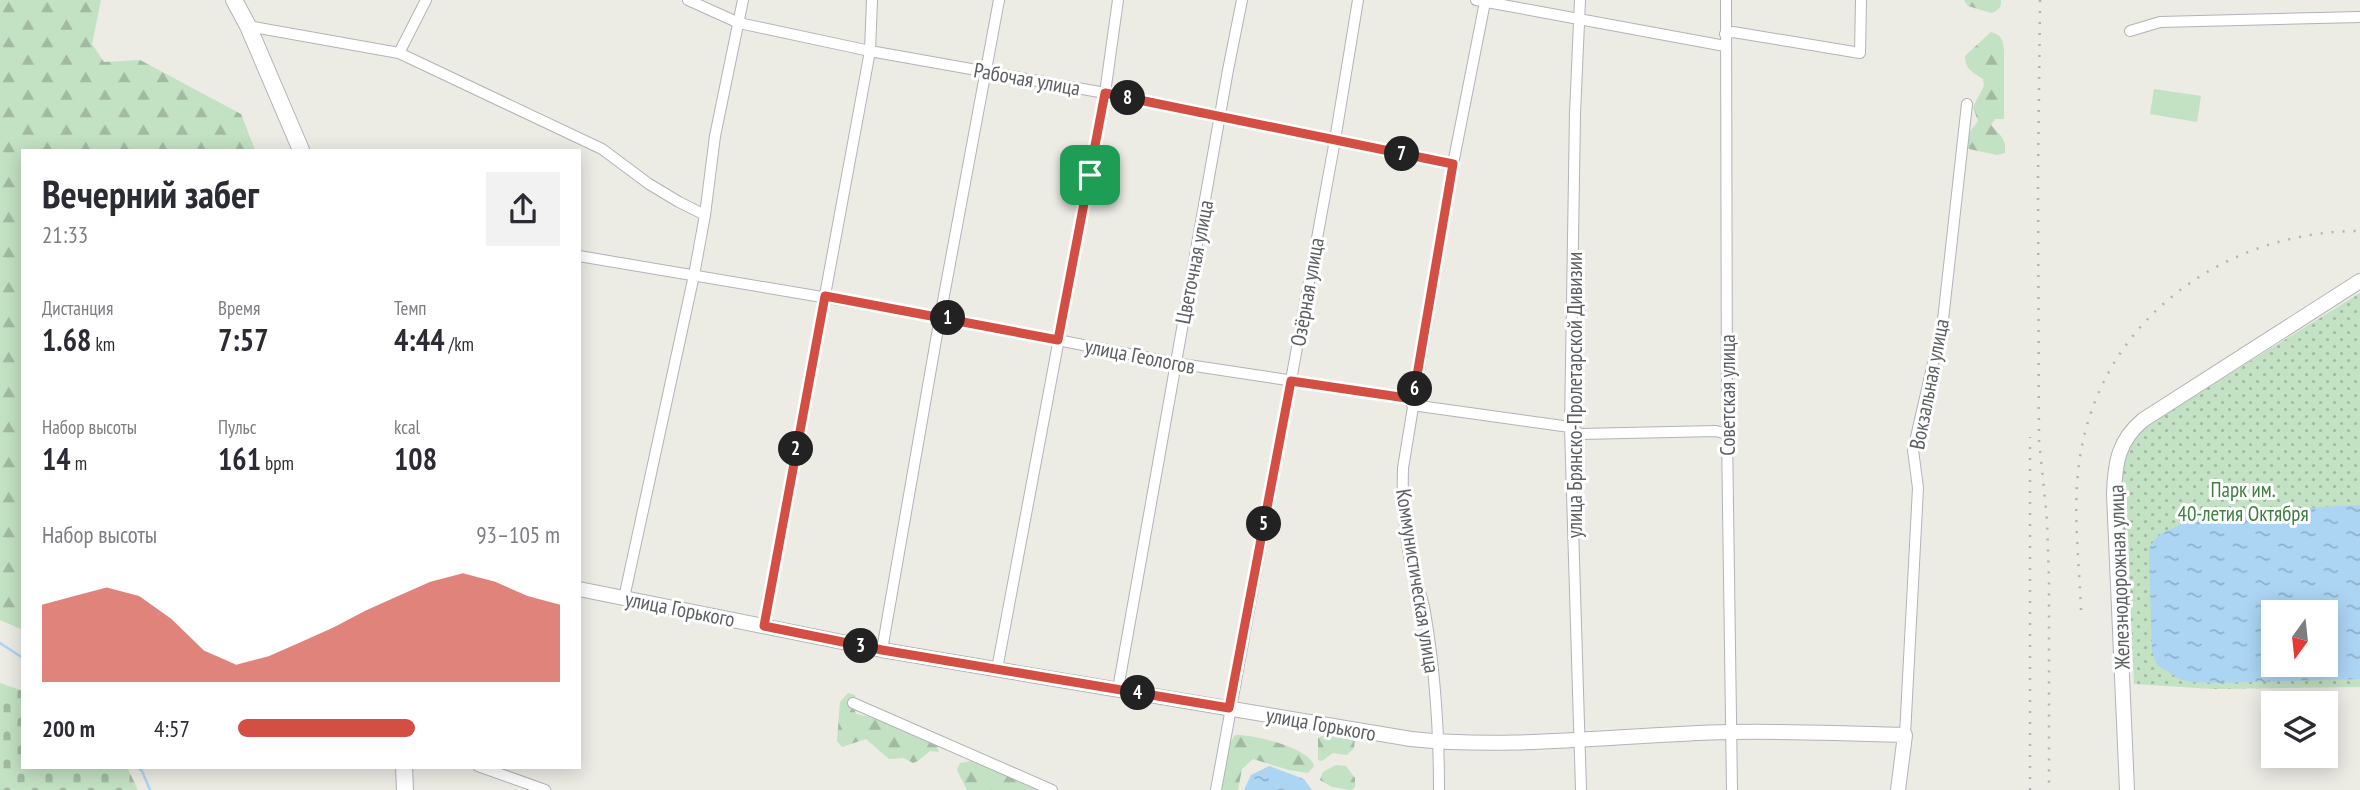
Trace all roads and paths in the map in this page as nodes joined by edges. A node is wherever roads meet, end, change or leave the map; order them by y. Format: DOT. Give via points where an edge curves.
graph roads {
  1 [pos="234,0"];
  2 [pos="426,0"];
  3 [pos="688,0"];
  4 [pos="743,0"];
  5 [pos="872,0"];
  6 [pos="999,0"];
  7 [pos="1118,0"];
  8 [pos="1242,0"];
  9 [pos="1358,0"];
  10 [pos="1580,0"];
  11 [pos="1726,0"];
  12 [pos="1861,0"];
  13 [pos="1480,1"];
  14 [pos="2360,17"];
  15 [pos="1580,18"];
  16 [pos="739,23"];
  17 [pos="248,26"];
  18 [pos="2130,32"];
  19 [pos="1725,40"];
  20 [pos="870,51"];
  21 [pos="400,53"];
  22 [pos="986,72"];
  23 [pos="1105,93"];
  24 [pos="1967,104"];
  25 [pos="1221,118"];
  26 [pos="1335,140"];
  27 [pos="301,149"];
  28 [pos="1453,164"];
  29 [pos="705,215"];
  30 [pos="581,256"];
  31 [pos="694,275"];
  32 [pos="2360,281"];
  33 [pos="825,296"];
  34 [pos="940,317"];
  35 [pos="1058,340"];
  36 [pos="1175,363"];
  37 [pos="1291,381"];
  38 [pos="1412,402"];
  39 [pos="1570,427"];
  40 [pos="1727,434"];
  41 [pos="581,589"];
  42 [pos="624,598"];
  43 [pos="764,626"];
  44 [pos="882,650"];
  45 [pos="997,668"];
  46 [pos="1118,689"];
  47 [pos="853,703"];
  48 [pos="1229,708"];
  49 [pos="1730,732"];
  50 [pos="1905,735"];
  51 [pos="1580,740"];
  52 [pos="1439,742"];
  53 [pos="404,769"];
  54 [pos="485,769"];
  55 [pos="520,785"];
  56 [pos="405,790"];
  57 [pos="545,790"];
  58 [pos="1052,790"];
  59 [pos="1216,790"];
  60 [pos="1439,790"];
  61 [pos="1581,790"];
  62 [pos="1732,790"];
  63 [pos="1898,790"];
  64 [pos="2127,790"];
  1 -- 17 [label="main road"];
  2 -- 21 [label="street"];
  3 -- 16 [label="street, Рабочая улица"];
  4 -- 16 [label="street"];
  5 -- 20 [label="street"];
  6 -- 22 [label="street"];
  7 -- 23 [label="street"];
  8 -- 25 [label="street, Цветочная улица"];
  9 -- 26 [label="street, Озёрная улица"];
  10 -- 15 [label="street, улица Брянско-Пролетарской Дивизии"];
  11 -- 19 [label="street, Советская улица"];
  12 -- 19 [label="street" via="1860,53 1733,32"];
  13 -- 15 [label="street"];
  13 -- 28 [label="street, Коммунистическая улица"];
  14 -- 18 [label="street" via="2160,22"];
  15 -- 19 [label="street"];
  15 -- 39 [label="street, улица Брянско-Пролетарской Дивизии" via="1574,114"];
  16 -- 20 [label="street, Рабочая улица"];
  16 -- 29 [label="street" via="715,136"];
  17 -- 21 [label="street"];
  17 -- 27 [label="main road"];
  19 -- 40 [label="street, Советская улица"];
  20 -- 22 [label="street, Рабочая улица"];
  20 -- 33 [label="street"];
  21 -- 29 [label="street" via="602,149 649,184"];
  22 -- 23 [label="street, Рабочая улица"];
  22 -- 34 [label="street"];
  23 -- 25 [label="street, Рабочая улица"];
  23 -- 35 [label="street"];
  24 -- 50 [label="street, Вокзальная улица" via="1943,320 1913,450 1918,488"];
  25 -- 26 [label="street, Рабочая улица"];
  25 -- 36 [label="street, Цветочная улица"];
  26 -- 28 [label="street, Рабочая улица"];
  26 -- 37 [label="street, Озёрная улица"];
  28 -- 38 [label="street, Коммунистическая улица"];
  29 -- 31 [label="street"];
  30 -- 31 [label="street, улица Геологов"];
  31 -- 33 [label="street, улица Геологов"];
  31 -- 42 [label="street"];
  32 -- 64 [label="street, Железнодорожная улица" via="2143,420 2124,439 2114,494"];
  33 -- 34 [label="street, улица Геологов"];
  33 -- 43 [label="street"];
  34 -- 35 [label="street, улица Геологов"];
  34 -- 44 [label="street"];
  35 -- 36 [label="street, улица Геологов"];
  35 -- 45 [label="street"];
  36 -- 37 [label="street, улица Геологов"];
  36 -- 46 [label="street, Цветочная улица"];
  37 -- 38 [label="street, улица Геологов"];
  37 -- 48 [label="street, Озёрная улица"];
  38 -- 39 [label="street, улица Геологов"];
  38 -- 52 [label="street, Коммунистическая улица" via="1402,495 1411,561 1425,609"];
  39 -- 40 [label="street, улица Геологов" via="1580,434"];
  39 -- 51 [label="street, улица Брянско-Пролетарской Дивизии"];
  40 -- 49 [label="street, Советская улица"];
  41 -- 42 [label="street, улица Горького"];
  42 -- 43 [label="street, улица Горького"];
  43 -- 44 [label="street, улица Горького"];
  44 -- 45 [label="street, улица Горького"];
  45 -- 46 [label="street, улица Горького"];
  46 -- 48 [label="street, улица Горького"];
  47 -- 58 [label="street"];
  48 -- 52 [label="street, улица Горького"];
  48 -- 59 [label="street, Озёрная улица"];
  49 -- 50 [label="street, улица Горького"];
  49 -- 51 [label="street, улица Горького"];
  49 -- 62 [label="street, Советская улица"];
  50 -- 63 [label="street, Вокзальная улица"];
  51 -- 52 [label="street, улица Горького"];
  51 -- 61 [label="street, улица Брянско-Пролетарской Дивизии"];
  52 -- 60 [label="street, Коммунистическая улица"];
  53 -- 56 [label="main road"];
  54 -- 55 [label="street"];
  55 -- 57 [label="street"];
}
